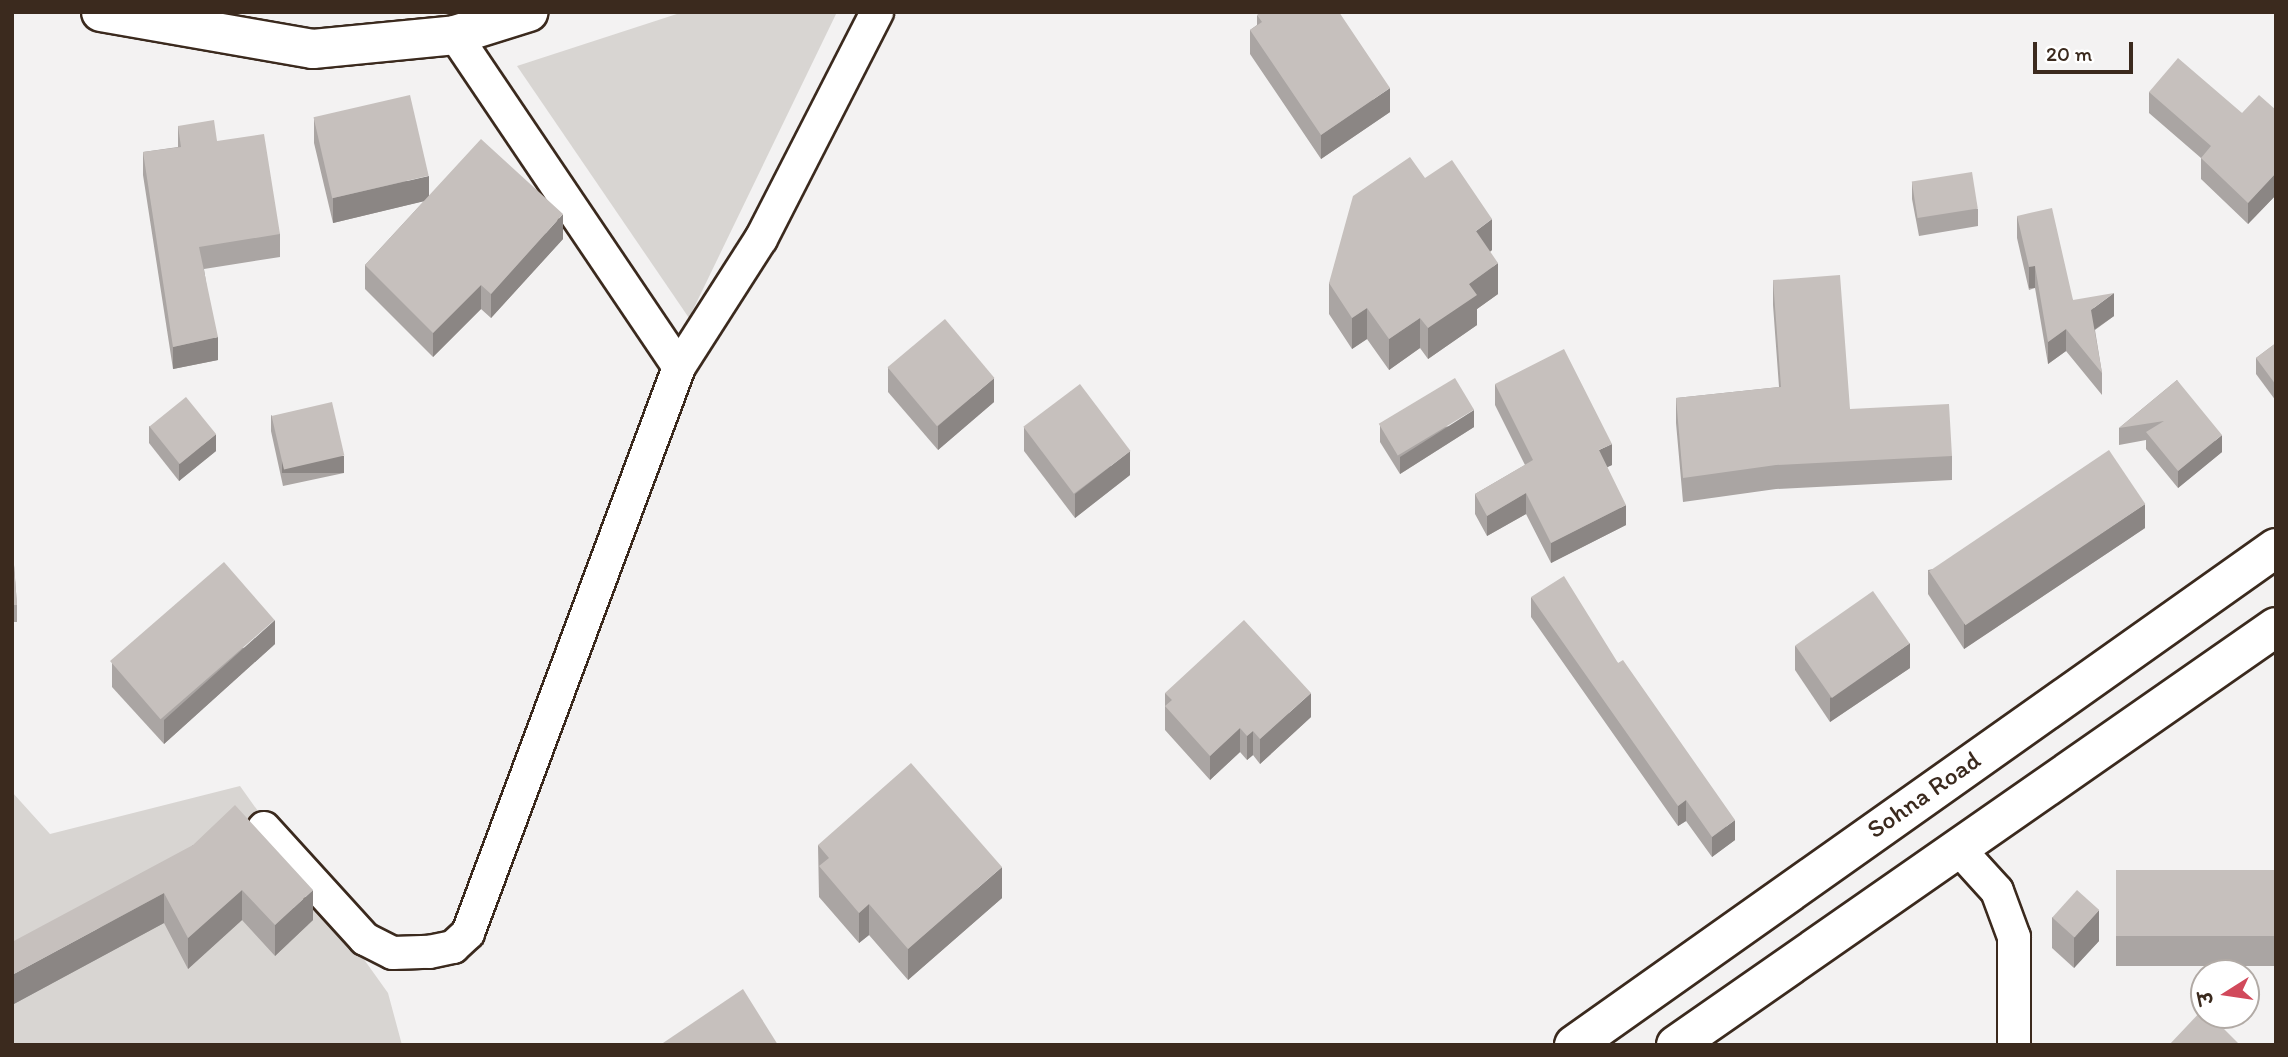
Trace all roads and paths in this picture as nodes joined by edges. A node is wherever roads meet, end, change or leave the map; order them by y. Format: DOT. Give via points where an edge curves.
graph roads {
  1 [pos="101,12"];
  2 [pos="529,12"];
  3 [pos="877,12"];
  4 [pos="455,35"];
  5 [pos="679,367"];
  6 [pos="2276,548"];
  7 [pos="2276,627"];
  8 [pos="264,828"];
  9 [pos="1957,848"];
  10 [pos="1574,1045"];
  11 [pos="1676,1045"];
  12 [pos="2014,1045"];
  1 -- 4 [label="main road" via="313,49"];
  2 -- 4 [label="main road"];
  3 -- 5 [label="street" via="761,239"];
  4 -- 5 [label="street"];
  5 -- 8 [label="street" via="468,933 453,947 429,952 393,953 365,939"];
  6 -- 10 [label="main road, Sohna Road"];
  7 -- 9 [label="main road"];
  9 -- 11 [label="main road"];
  9 -- 12 [label="street" via="1997,891 2014,937"];
}
